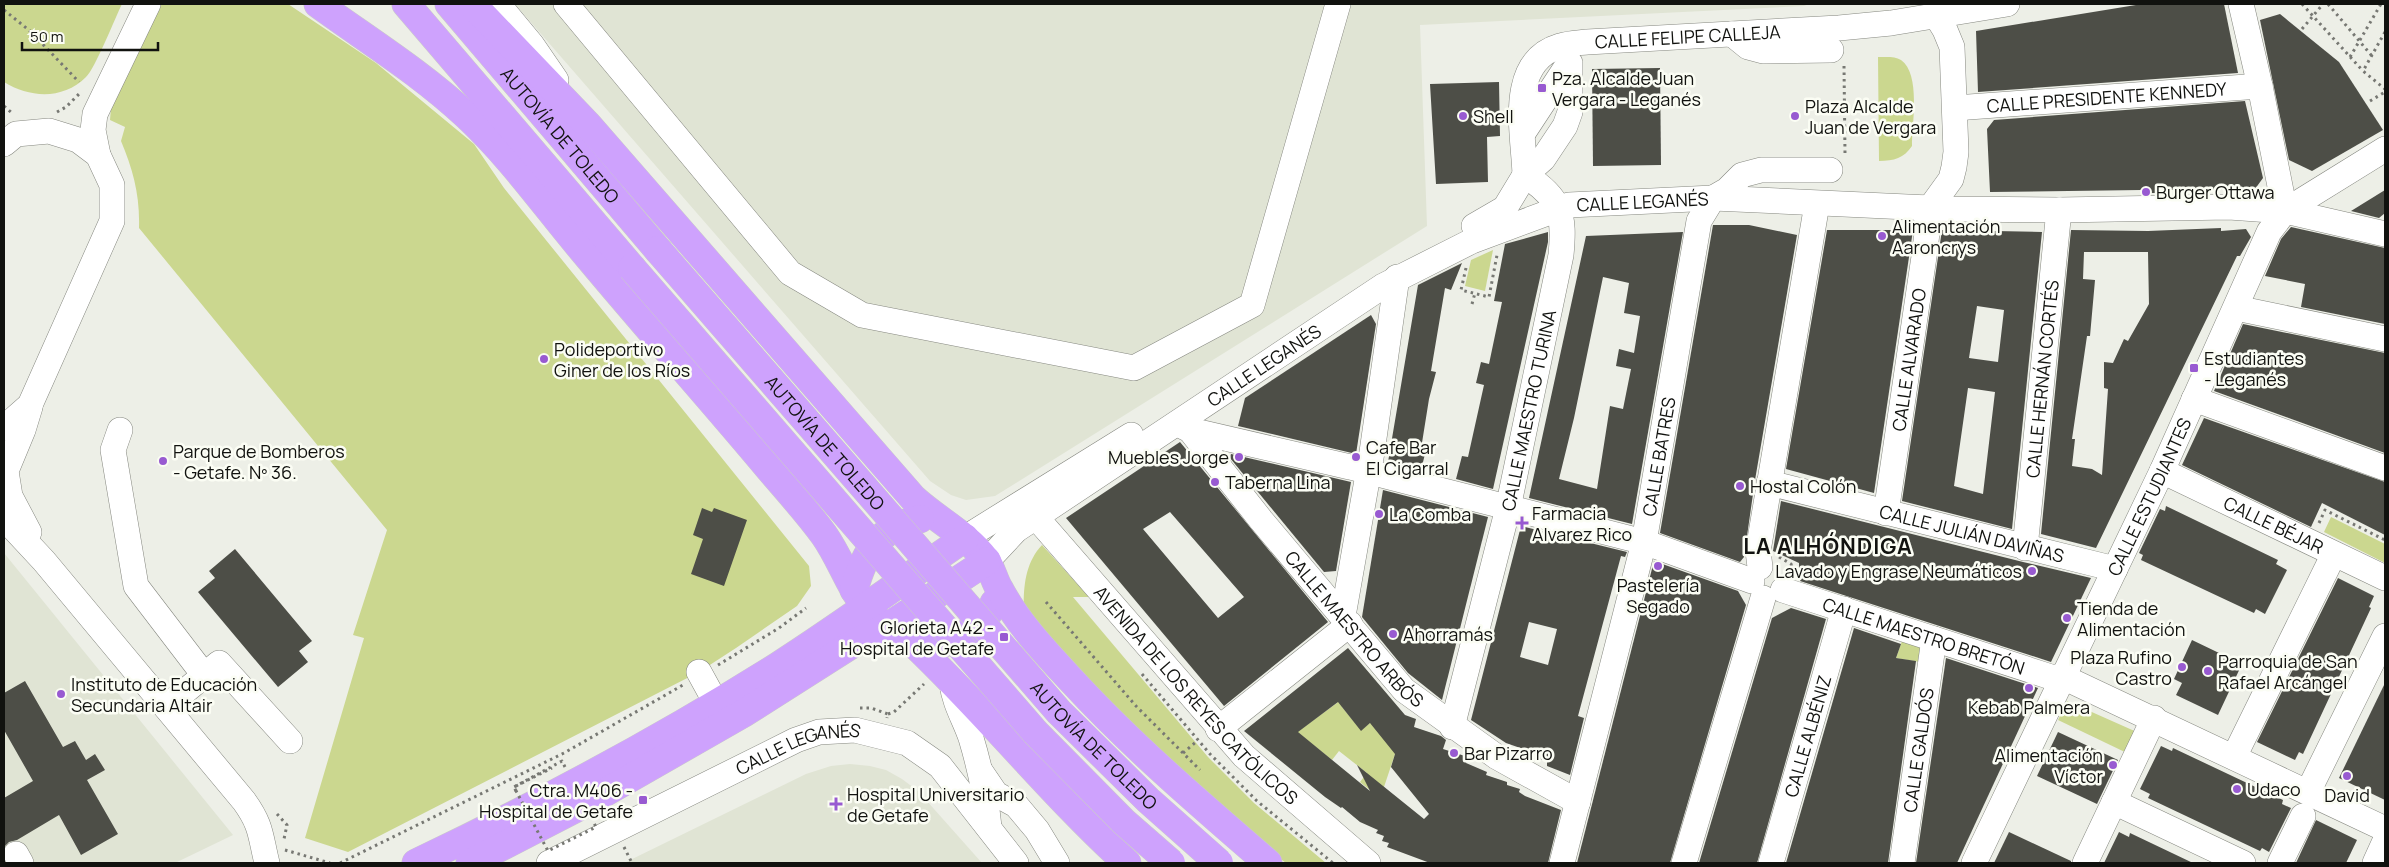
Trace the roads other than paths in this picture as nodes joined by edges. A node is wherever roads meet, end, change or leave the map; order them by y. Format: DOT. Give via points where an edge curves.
graph roads {
  1 [pos="138,4"];
  2 [pos="148,4"];
  3 [pos="318,4"];
  4 [pos="406,4"];
  5 [pos="449,4"];
  6 [pos="472,4"];
  7 [pos="498,4"];
  8 [pos="566,4"];
  9 [pos="1338,4"];
  10 [pos="2007,4"];
  11 [pos="2241,4"];
  12 [pos="1937,17"];
  13 [pos="1732,34"];
  14 [pos="1587,42"];
  15 [pos="1837,58"];
  16 [pos="1569,75"];
  17 [pos="2260,86"];
  18 [pos="1954,108"];
  19 [pos="50,123"];
  20 [pos="588,125"];
  21 [pos="10,131"];
  22 [pos="2385,149"];
  23 [pos="98,154"];
  24 [pos="1524,154"];
  25 [pos="1838,162"];
  26 [pos="1713,198"];
  27 [pos="1817,204"];
  28 [pos="1560,208"];
  29 [pos="1927,208"];
  30 [pos="2059,210"];
  31 [pos="2285,211"];
  32 [pos="2385,234"];
  33 [pos="1398,277"];
  34 [pos="2236,308"];
  35 [pos="2385,339"];
  36 [pos="2194,399"];
  37 [pos="30,405"];
  38 [pos="4,428"];
  39 [pos="120,430"];
  40 [pos="1165,430"];
  41 [pos="1190,430"];
  42 [pos="2385,468"];
  43 [pos="1369,471"];
  44 [pos="2162,471"];
  45 [pos="1769,483"];
  46 [pos="1508,508"];
  47 [pos="1886,512"];
  48 [pos="1035,516"];
  49 [pos="4,518"];
  50 [pos="934,518"];
  51 [pos="965,538"];
  52 [pos="1644,542"];
  53 [pos="2025,548"];
  54 [pos="44,561"];
  55 [pos="987,561"];
  56 [pos="2329,564"];
  57 [pos="2115,570"];
  58 [pos="2385,578"];
  59 [pos="1765,584"];
  60 [pos="1000,590"];
  61 [pos="859,599"];
  62 [pos="1844,609"];
  63 [pos="1347,620"];
  64 [pos="887,627"];
  65 [pos="2385,636"];
  66 [pos="1934,638"];
  67 [pos="913,643"];
  68 [pos="699,674"];
  69 [pos="204,676"];
  70 [pos="2063,677"];
  71 [pos="940,682"];
  72 [pos="716,703"];
  73 [pos="166,707"];
  74 [pos="2154,718"];
  75 [pos="1452,726"];
  76 [pos="1218,729"];
  77 [pos="290,741"];
  78 [pos="2234,757"];
  79 [pos="981,772"];
  80 [pos="1578,802"];
  81 [pos="2114,802"];
  82 [pos="2305,804"];
  83 [pos="989,827"];
  84 [pos="2385,829"];
  85 [pos="2385,841"];
  86 [pos="425,859"];
  87 [pos="267,863"];
  88 [pos="398,863"];
  89 [pos="470,863"];
  90 [pos="549,863"];
  91 [pos="1016,863"];
  92 [pos="1057,863"];
  93 [pos="1127,863"];
  94 [pos="1172,863"];
  95 [pos="1219,863"];
  96 [pos="1268,863"];
  97 [pos="1368,863"];
  98 [pos="1563,863"];
  99 [pos="1684,863"];
  100 [pos="1771,863"];
  101 [pos="1902,863"];
  102 [pos="1974,863"];
  103 [pos="2085,863"];
  104 [pos="2243,863"];
  105 [pos="2280,863"];
  106 [pos="2375,863"];
  1 -- 19 [label="street" via="86,89 88,106 71,121"];
  2 -- 23 [label="street" via="95,114 93,130"];
  3 -- 61 [label="highway" via="420,76 468,117 505,156 825,536"];
  4 -- 94 [label="highway, AUTOVÍA DE TOLEDO, bridge" via="1035,732 1124,822"];
  5 -- 95 [label="highway, AUTOVÍA DE TOLEDO, bridge" via="1060,712 1148,800"];
  6 -- 20 [label="highway"];
  7 -- 20 [label="street" via="532,45"];
  8 -- 9 [label="street" via="790,273 862,315 1134,368 1252,305"];
  10 -- 12 [label="street, CALLE FELIPE CALLEJA"];
  11 -- 17 [label="street"];
  12 -- 13 [label="street, CALLE FELIPE CALLEJA" via="1839,28"];
  12 -- 18 [label="street" via="1952,47"];
  13 -- 14 [label="street, CALLE FELIPE CALLEJA"];
  13 -- 15 [label="street" via="1748,47 1763,51"];
  14 -- 16 [label="street"];
  14 -- 24 [label="street, CALLE FELIPE CALLEJA" via="1557,47 1540,58 1533,68 1522,92"];
  16 -- 24 [label="street"];
  16 -- 24 [label="street" via="1570,112 1565,126 1543,159"];
  17 -- 18 [label="street, CALLE PRESIDENTE KENNEDY"];
  17 -- 31 [label="street"];
  18 -- 29 [label="street" via="1956,152 1951,179"];
  19 -- 21 [label="street"];
  19 -- 23 [label="street"];
  20 -- 50 [label="highway"];
  22 -- 31 [label="street"];
  23 -- 37 [label="street" via="112,185 112,221"];
  24 -- 28 [label="street" via="1539,184"];
  24 -- 51 [label="street, CALLE LEGANÉS" via="1510,202 1497,213 1377,274 1129,436"];
  25 -- 26 [label="street" via="1742,175"];
  26 -- 27 [label="street, CALLE LEGANÉS"];
  26 -- 28 [label="street, CALLE LEGANÉS" via="1606,202"];
  26 -- 52 [label="street, CALLE BATRES" via="1699,221"];
  27 -- 29 [label="street, CALLE LEGANÉS"];
  27 -- 45 [label="street"];
  28 -- 33 [label="street, CALLE LEGANÉS" via="1473,241"];
  28 -- 46 [label="street, CALLE MAESTRO TURINA" via="1561,255"];
  29 -- 30 [label="street, CALLE LEGANÉS"];
  29 -- 47 [label="street, CALLE ALVARADO" via="1925,250"];
  30 -- 31 [label="street, CALLE LEGANÉS" via="2229,207"];
  30 -- 53 [label="street, CALLE HERNÁN CORTÉS"];
  31 -- 32 [label="street, CALLE LEGANÉS"];
  31 -- 34 [label="street, CALLE ESTUDIANTES" via="2269,232"];
  33 -- 40 [label="street, CALLE LEGANÉS"];
  33 -- 43 [label="street"];
  34 -- 35 [label="street"];
  34 -- 36 [label="street, CALLE ESTUDIANTES"];
  36 -- 42 [label="street"];
  36 -- 44 [label="street, CALLE ESTUDIANTES"];
  37 -- 38 [label="street"];
  37 -- 54 [label="street" via="6,479 10,496"];
  39 -- 69 [label="street" via="113,450 136,586"];
  40 -- 41 [label="street" via="1172,431 1182,426"];
  40 -- 48 [label="street, CALLE LEGANÉS"];
  41 -- 43 [label="street, CALLE MAESTRO BRETÓN"];
  41 -- 63 [label="street, CALLE MAESTRO ARBÓS" via="1261,520"];
  43 -- 46 [label="street, CALLE MAESTRO BRETÓN"];
  43 -- 63 [label="street"];
  44 -- 57 [label="street, CALLE ESTUDIANTES"];
  44 -- 58 [label="street, CALLE BÉJAR"];
  45 -- 47 [label="street, CALLE JULIÁN DAVIÑAS"];
  45 -- 59 [label="street" via="1758,551"];
  46 -- 52 [label="street, CALLE MAESTRO BRETÓN"];
  46 -- 75 [label="street, CALLE MAESTRO TURINA"];
  47 -- 53 [label="street, CALLE JULIÁN DAVIÑAS"];
  48 -- 55 [label="street, CALLE LEGANÉS" via="1011,534"];
  48 -- 76 [label="street, AVENIDA DE LOS REYES CATÓLICOS"];
  49 -- 54 [label="street"];
  50 -- 51 [label="highway"];
  50 -- 61 [label="highway" via="907,522 878,540 862,562"];
  51 -- 55 [label="highway"];
  51 -- 61 [label="highway, CALLE LEGANÉS"];
  52 -- 59 [label="street, CALLE MAESTRO BRETÓN"];
  52 -- 80 [label="street, CALLE BATRES"];
  53 -- 57 [label="street, CALLE JULIÁN DAVIÑAS"];
  54 -- 73 [label="street"];
  55 -- 60 [label="highway"];
  55 -- 64 [label="highway, CALLE LEGANÉS"];
  56 -- 78 [label="street"];
  57 -- 70 [label="street, CALLE ESTUDIANTES"];
  59 -- 62 [label="street, CALLE MAESTRO BRETÓN"];
  59 -- 99 [label="street"];
  60 -- 67 [label="highway" via="992,608 968,632 930,646"];
  60 -- 96 [label="highway" via="1024,627 1073,683 1171,778"];
  61 -- 64 [label="highway"];
  61 -- 72 [label="highway, CALLE LEGANÉS" via="786,660"];
  62 -- 66 [label="street, CALLE MAESTRO BRETÓN"];
  62 -- 100 [label="street, CALLE ALBÉNIZ"];
  63 -- 75 [label="street, CALLE MAESTRO ARBÓS" via="1404,690"];
  63 -- 76 [label="street"];
  64 -- 67 [label="highway"];
  64 -- 89 [label="highway, CALLE LEGANÉS" via="851,645 744,714 592,800"];
  65 -- 82 [label="street"];
  66 -- 70 [label="street, CALLE MAESTRO BRETÓN" via="2051,677"];
  66 -- 101 [label="street, CALLE GALDÓS"];
  67 -- 71 [label="highway"];
  68 -- 72 [label="street"];
  69 -- 73 [label="street"];
  69 -- 77 [label="street" via="219,663"];
  70 -- 74 [label="street, CALLE MAESTRO BRETÓN"];
  70 -- 102 [label="street, CALLE ESTUDIANTES"];
  71 -- 79 [label="street" via="953,694"];
  71 -- 93 [label="highway"];
  72 -- 86 [label="highway, CALLE LEGANÉS" via="555,793"];
  73 -- 87 [label="street" via="255,817"];
  74 -- 78 [label="street, CALLE MAESTRO BRETÓN"];
  74 -- 81 [label="street"];
  75 -- 80 [label="street, CALLE MAESTRO ARBÓS" via="1497,757"];
  76 -- 97 [label="street, AVENIDA DE LOS REYES CATÓLICOS" via="1244,756"];
  78 -- 82 [label="street, CALLE MAESTRO BRETÓN"];
  79 -- 83 [label="street"];
  79 -- 92 [label="street" via="996,794 1016,805 1037,830"];
  80 -- 98 [label="street, CALLE BATRES"];
  81 -- 103 [label="street"];
  81 -- 104 [label="street"];
  82 -- 84 [label="street, CALLE MAESTRO BRETÓN"];
  82 -- 105 [label="street"];
  83 -- 90 [label="street, CALLE LEGANÉS" via="940,766 907,743 855,730 835,730 796,740"];
  83 -- 91 [label="street, CALLE LEGANÉS"];
  85 -- 106 [label="street"];
  86 -- 88 [label="street"];
}
